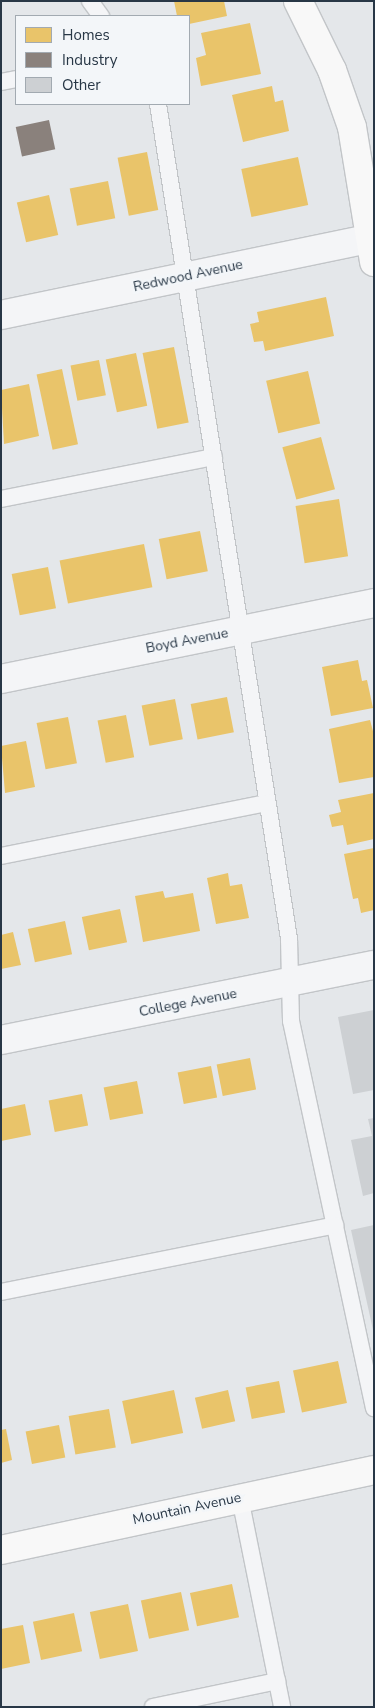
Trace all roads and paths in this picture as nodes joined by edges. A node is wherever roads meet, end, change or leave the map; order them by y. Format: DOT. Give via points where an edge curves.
graph roads {
  1 [pos="90,1"];
  2 [pos="298,1"];
  3 [pos="100,15"];
  4 [pos="15,80"];
  5 [pos="1,82"];
  6 [pos="158,105"];
  7 [pos="372,246"];
  8 [pos="187,276"];
  9 [pos="1,315"];
  10 [pos="214,457"];
  11 [pos="1,498"];
  12 [pos="374,604"];
  13 [pos="240,630"];
  14 [pos="1,679"];
  15 [pos="267,803"];
  16 [pos="1,856"];
  17 [pos="374,965"];
  18 [pos="291,982"];
  19 [pos="1,1040"];
  20 [pos="335,1225"];
  21 [pos="1,1292"];
  22 [pos="374,1408"];
  23 [pos="374,1470"];
  24 [pos="240,1498"];
  25 [pos="1,1550"];
  26 [pos="277,1681"];
  27 [pos="153,1707"];
  28 [pos="282,1707"];
  1 -- 3 [label="lane"];
  2 -- 7 [label="main road" via="332,70 352,127"];
  4 -- 5 [label="lane"];
  6 -- 8 [label="lane"];
  7 -- 8 [label="street, Redwood Avenue"];
  8 -- 9 [label="street, Redwood Avenue"];
  8 -- 10 [label="lane"];
  10 -- 11 [label="lane"];
  10 -- 13 [label="lane"];
  12 -- 13 [label="street, Boyd Avenue"];
  13 -- 14 [label="street, Boyd Avenue"];
  13 -- 15 [label="lane"];
  15 -- 16 [label="lane"];
  15 -- 18 [label="lane" via="289,939"];
  17 -- 18 [label="street, College Avenue"];
  18 -- 19 [label="street, College Avenue"];
  18 -- 20 [label="lane" via="291,1021"];
  20 -- 21 [label="lane"];
  20 -- 22 [label="lane"];
  23 -- 24 [label="main road, Mountain Avenue"];
  24 -- 25 [label="main road, Mountain Avenue"];
  24 -- 26 [label="lane"];
  26 -- 27 [label="lane"];
  26 -- 28 [label="lane"];
}
